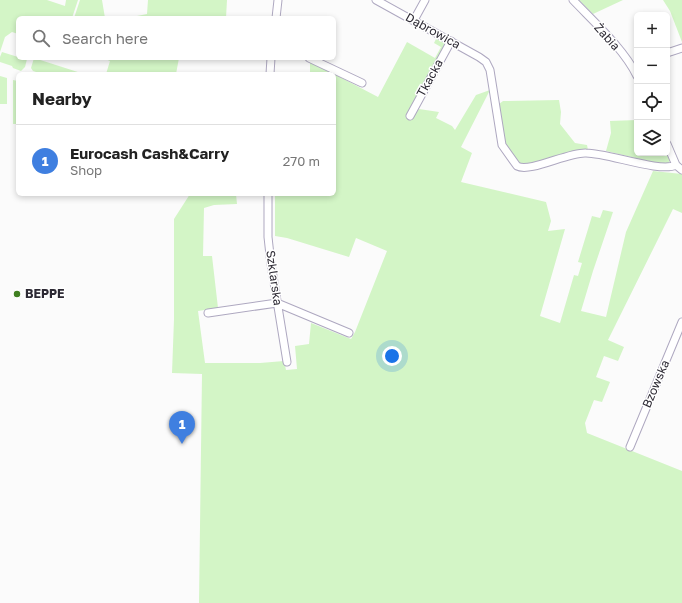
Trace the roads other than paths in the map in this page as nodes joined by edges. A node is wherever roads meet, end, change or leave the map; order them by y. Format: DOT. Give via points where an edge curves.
graph roads {
  1 [pos="278,0"];
  2 [pos="376,0"];
  3 [pos="425,0"];
  4 [pos="573,0"];
  5 [pos="276,16"];
  6 [pos="414,20"];
  7 [pos="451,41"];
  8 [pos="681,50"];
  9 [pos="670,52"];
  10 [pos="271,60"];
  11 [pos="313,60"];
  12 [pos="634,64"];
  13 [pos="270,72"];
  14 [pos="362,83"];
  15 [pos="410,116"];
  16 [pos="670,150"];
  17 [pos="679,168"];
  18 [pos="268,196"];
  19 [pos="277,303"];
  20 [pos="208,313"];
  21 [pos="682,322"];
  22 [pos="350,333"];
  23 [pos="287,362"];
  24 [pos="630,447"];
  1 -- 5 [label="street"];
  2 -- 6 [label="street, Dąbrowica"];
  3 -- 6 [label="street"];
  4 -- 12 [label="street, Żabia"];
  6 -- 7 [label="street, Dąbrowica"];
  7 -- 15 [label="street, Tkacka"];
  7 -- 17 [label="street, Dąbrowica" via="479,57 489,66 502,145 517,166 527,167 580,153 600,153 664,168"];
  8 -- 9 [label="street"];
  10 -- 13 [label="street"];
  11 -- 14 [label="street"];
  16 -- 17 [label="street"];
  18 -- 19 [label="street, Szklarska" via="268,237"];
  19 -- 20 [label="street"];
  19 -- 22 [label="street"];
  19 -- 23 [label="street, Szklarska"];
  21 -- 24 [label="street, Bzowska"];
}
